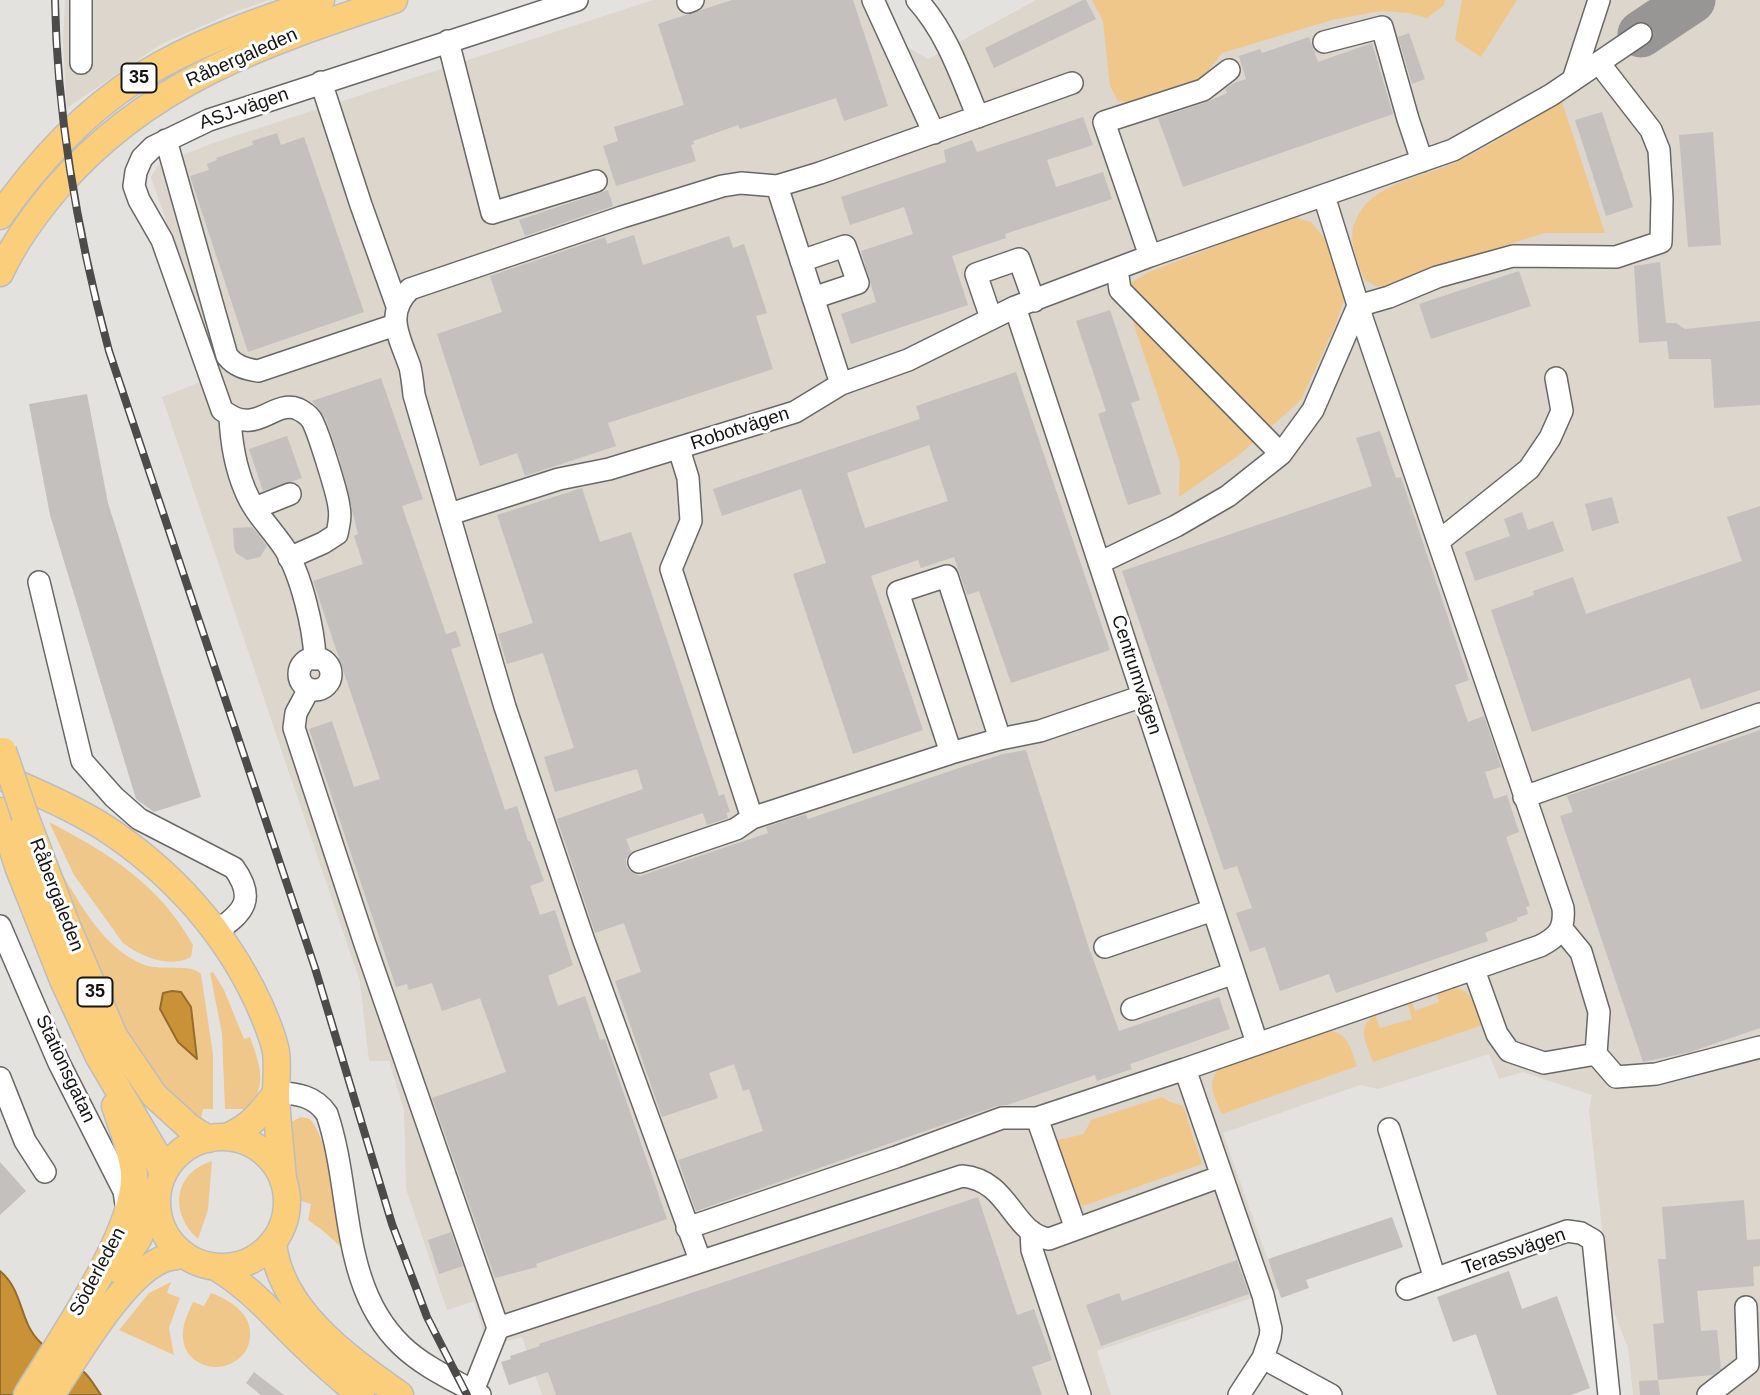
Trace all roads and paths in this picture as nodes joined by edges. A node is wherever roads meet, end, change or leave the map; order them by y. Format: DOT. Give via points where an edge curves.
graph roads {
  1 [pos="81,0"];
  2 [pos="321,0"];
  3 [pos="394,0"];
  4 [pos="577,0"];
  5 [pos="873,0"];
  6 [pos="917,0"];
  7 [pos="1599,0"];
  8 [pos="1641,34"];
  9 [pos="448,41"];
  10 [pos="1324,42"];
  11 [pos="81,63"];
  12 [pos="1599,63"];
  13 [pos="1229,70"];
  14 [pos="1573,80"];
  15 [pos="321,82"];
  16 [pos="1072,83"];
  17 [pos="978,117"];
  18 [pos="933,133"];
  19 [pos="166,140"];
  20 [pos="1422,162"];
  21 [pos="596,181"];
  22 [pos="777,186"];
  23 [pos="1324,197"];
  24 [pos="0,216"];
  25 [pos="1150,256"];
  26 [pos="801,261"];
  27 [pos="1117,269"];
  28 [pos="0,274"];
  29 [pos="813,298"];
  30 [pos="1024,304"];
  31 [pos="1358,306"];
  32 [pos="396,316"];
  33 [pos="991,318"];
  34 [pos="1556,378"];
  35 [pos="841,384"];
  36 [pos="230,416"];
  37 [pos="679,449"];
  38 [pos="1281,454"];
  39 [pos="290,494"];
  40 [pos="255,508"];
  41 [pos="450,514"];
  42 [pos="1439,541"];
  43 [pos="289,558"];
  44 [pos="1099,563"];
  45 [pos="39,582"];
  46 [pos="1143,696"];
  47 [pos="1760,714"];
  48 [pos="1000,738"];
  49 [pos="951,753"];
  50 [pos="1,755"];
  51 [pos="1524,797"];
  52 [pos="13,814"];
  53 [pos="752,818"];
  54 [pos="639,862"];
  55 [pos="1213,910"];
  56 [pos="0,926"];
  57 [pos="1562,929"];
  58 [pos="216,931"];
  59 [pos="1105,947"];
  60 [pos="1474,970"];
  61 [pos="1234,973"];
  62 [pos="1132,1009"];
  63 [pos="1257,1043"];
  64 [pos="1760,1047"];
  65 [pos="1596,1054"];
  66 [pos="99,1057"];
  67 [pos="1185,1069"];
  68 [pos="0,1078"];
  69 [pos="276,1093"];
  70 [pos="6,1116"];
  71 [pos="1037,1118"];
  72 [pos="1389,1129"];
  73 [pos="217,1138"];
  74 [pos="45,1172"];
  75 [pos="1222,1176"];
  76 [pos="283,1180"];
  77 [pos="159,1186"];
  78 [pos="127,1213"];
  79 [pos="687,1228"];
  80 [pos="1076,1229"];
  81 [pos="1031,1231"];
  82 [pos="273,1242"];
  83 [pos="183,1255"];
  84 [pos="700,1260"];
  85 [pos="216,1267"];
  86 [pos="1435,1279"];
  87 [pos="1407,1289"];
  88 [pos="1745,1307"];
  89 [pos="498,1328"];
  90 [pos="80,1331"];
  91 [pos="1263,1358"];
  92 [pos="477,1393"];
  93 [pos="27,1395"];
  94 [pos="51,1395"];
  95 [pos="361,1395"];
  96 [pos="400,1395"];
  97 [pos="1080,1395"];
  98 [pos="1239,1395"];
  99 [pos="1331,1395"];
  100 [pos="1609,1395"];
  101 [pos="1708,1395"];
  1 -- 11 [label="street"];
  2 -- 24 [label="main road, Råbergaleden / 35" via="214,39 160,64 127,86 47,156"];
  3 -- 28 [label="main road, Råbergaleden / 35" via="228,61 143,109 106,136 43,204"];
  4 -- 9 [label="street, ASJ-vägen"];
  5 -- 18 [label="street"];
  6 -- 17 [label="street" via="949,48"];
  7 -- 14 [label="street"];
  8 -- 12 [label="street, Robotvägen"];
  9 -- 15 [label="street, ASJ-vägen"];
  9 -- 21 [label="street" via="492,213"];
  10 -- 20 [label="street" via="1382,27"];
  12 -- 14 [label="street, Robotvägen"];
  12 -- 31 [label="street" via="1651,130 1659,149 1661,242 1616,257 1513,256"];
  13 -- 25 [label="street" via="1203,90 1104,122"];
  14 -- 20 [label="street, Robotvägen" via="1453,150"];
  15 -- 19 [label="street, ASJ-vägen" via="209,120"];
  15 -- 32 [label="street"];
  16 -- 17 [label="street"];
  17 -- 18 [label="street"];
  18 -- 22 [label="street"];
  19 -- 32 [label="street" via="232,362 258,371"];
  19 -- 36 [label="street, ASJ-vägen" via="142,158 134,186 162,240 222,410"];
  20 -- 23 [label="street, Robotvägen"];
  22 -- 26 [label="street"];
  22 -- 32 [label="street" via="722,186 424,283 402,297"];
  23 -- 25 [label="street, Robotvägen"];
  23 -- 31 [label="street"];
  25 -- 27 [label="street, Robotvägen"];
  26 -- 29 [label="street"];
  26 -- 29 [label="street" via="845,246 858,284"];
  27 -- 30 [label="street, Robotvägen"];
  27 -- 38 [label="street" via="1120,289"];
  29 -- 35 [label="street"];
  30 -- 33 [label="street, Robotvägen"];
  30 -- 33 [label="street, Centrumvägen" via="1019,259 976,274"];
  30 -- 44 [label="street, Centrumvägen"];
  31 -- 38 [label="street" via="1312,410"];
  31 -- 42 [label="street"];
  32 -- 41 [label="street"];
  33 -- 35 [label="street, Robotvägen" via="908,360"];
  34 -- 42 [label="street" via="1562,411 1529,469"];
  35 -- 37 [label="street, Robotvägen" via="795,412"];
  36 -- 40 [label="street" via="232,449"];
  36 -- 43 [label="street" via="243,421 257,419 288,407 312,419 341,520 337,534"];
  37 -- 41 [label="street, Robotvägen" via="559,479"];
  37 -- 53 [label="street" via="688,478 691,521 671,569"];
  38 -- 44 [label="street" via="1228,496"];
  39 -- 40 [label="street"];
  40 -- 43 [label="street"];
  41 -- 79 [label="street" via="505,708"];
  42 -- 51 [label="street"];
  43 -- 89 [label="street" via="311,620 315,659 305,662 299,672 309,689 296,713 294,728"];
  44 -- 46 [label="street, Centrumvägen"];
  45 -- 58 [label="street" via="82,761 139,819 234,868 243,881 244,907"];
  46 -- 48 [label="street" via="1040,731"];
  46 -- 55 [label="street, Centrumvägen"];
  47 -- 51 [label="street"];
  48 -- 49 [label="street"];
  48 -- 49 [label="street" via="947,576 898,592"];
  49 -- 53 [label="street"];
  50 -- 52 [label="main road, Råbergaleden / 35, bridge"];
  50 -- 58 [label="main road" via="162,872"];
  51 -- 57 [label="street" via="1563,908"];
  52 -- 66 [label="main road, Råbergaleden / 35" via="41,928"];
  52 -- 73 [label="main road, Råbergaleden / 35" via="114,1035 153,1095 172,1113"];
  53 -- 54 [label="street" via="736,828"];
  55 -- 59 [label="street"];
  55 -- 61 [label="street, Centrumvägen"];
  56 -- 78 [label="street, Stationsgatan" via="59,1063 124,1191"];
  57 -- 60 [label="street" via="1553,940"];
  57 -- 65 [label="street" via="1581,952 1599,1012"];
  58 -- 69 [label="main road" via="266,1021 278,1071"];
  60 -- 63 [label="street"];
  60 -- 65 [label="street" via="1497,1034 1509,1051 1545,1063"];
  61 -- 62 [label="street"];
  61 -- 63 [label="street, Centrumvägen"];
  63 -- 67 [label="street"];
  64 -- 65 [label="street" via="1656,1074 1616,1077"];
  66 -- 77 [label="main road, Råbergaleden / 35" via="155,1152"];
  66 -- 78 [label="main road, Söderleden" via="131,1156 134,1175"];
  67 -- 71 [label="street"];
  67 -- 75 [label="street"];
  68 -- 70 [label="street"];
  69 -- 73 [label="main road" via="241,1132"];
  69 -- 76 [label="main road"];
  69 -- 92 [label="street" via="307,1097 327,1114 360,1280 384,1326 423,1362"];
  70 -- 74 [label="street"];
  71 -- 79 [label="street" via="1002,1118"];
  71 -- 80 [label="street"];
  72 -- 86 [label="street"];
  73 -- 76 [label="main road, 35" via="255,1146"];
  73 -- 77 [label="main road" via="186,1148 169,1164"];
  75 -- 80 [label="street"];
  75 -- 91 [label="street" via="1263,1295 1270,1329"];
  76 -- 82 [label="main road" via="286,1213"];
  77 -- 83 [label="main road, 35" via="157,1213 162,1229"];
  77 -- 90 [label="main road, Söderleden" via="138,1239"];
  78 -- 90 [label="main road, Söderleden"];
  79 -- 84 [label="street"];
  80 -- 81 [label="street" via="1049,1239"];
  81 -- 84 [label="street" via="999,1192 975,1177 961,1176"];
  81 -- 97 [label="street" via="1032,1250"];
  82 -- 85 [label="main road" via="242,1264"];
  82 -- 96 [label="main road" via="278,1271 299,1306 331,1340"];
  83 -- 85 [label="main road"];
  83 -- 90 [label="main road, Söderleden" via="162,1259 141,1274"];
  84 -- 89 [label="street" via="558,1319"];
  85 -- 95 [label="main road" via="260,1298"];
  86 -- 87 [label="street, Terassvägen"];
  86 -- 100 [label="street, Terassvägen" via="1567,1231 1593,1240"];
  88 -- 101 [label="street" via="1748,1364"];
  89 -- 92 [label="street"];
  90 -- 93 [label="main road, Söderleden"];
  90 -- 94 [label="main road, Söderleden"];
  91 -- 98 [label="street"];
  91 -- 99 [label="street"];
}
